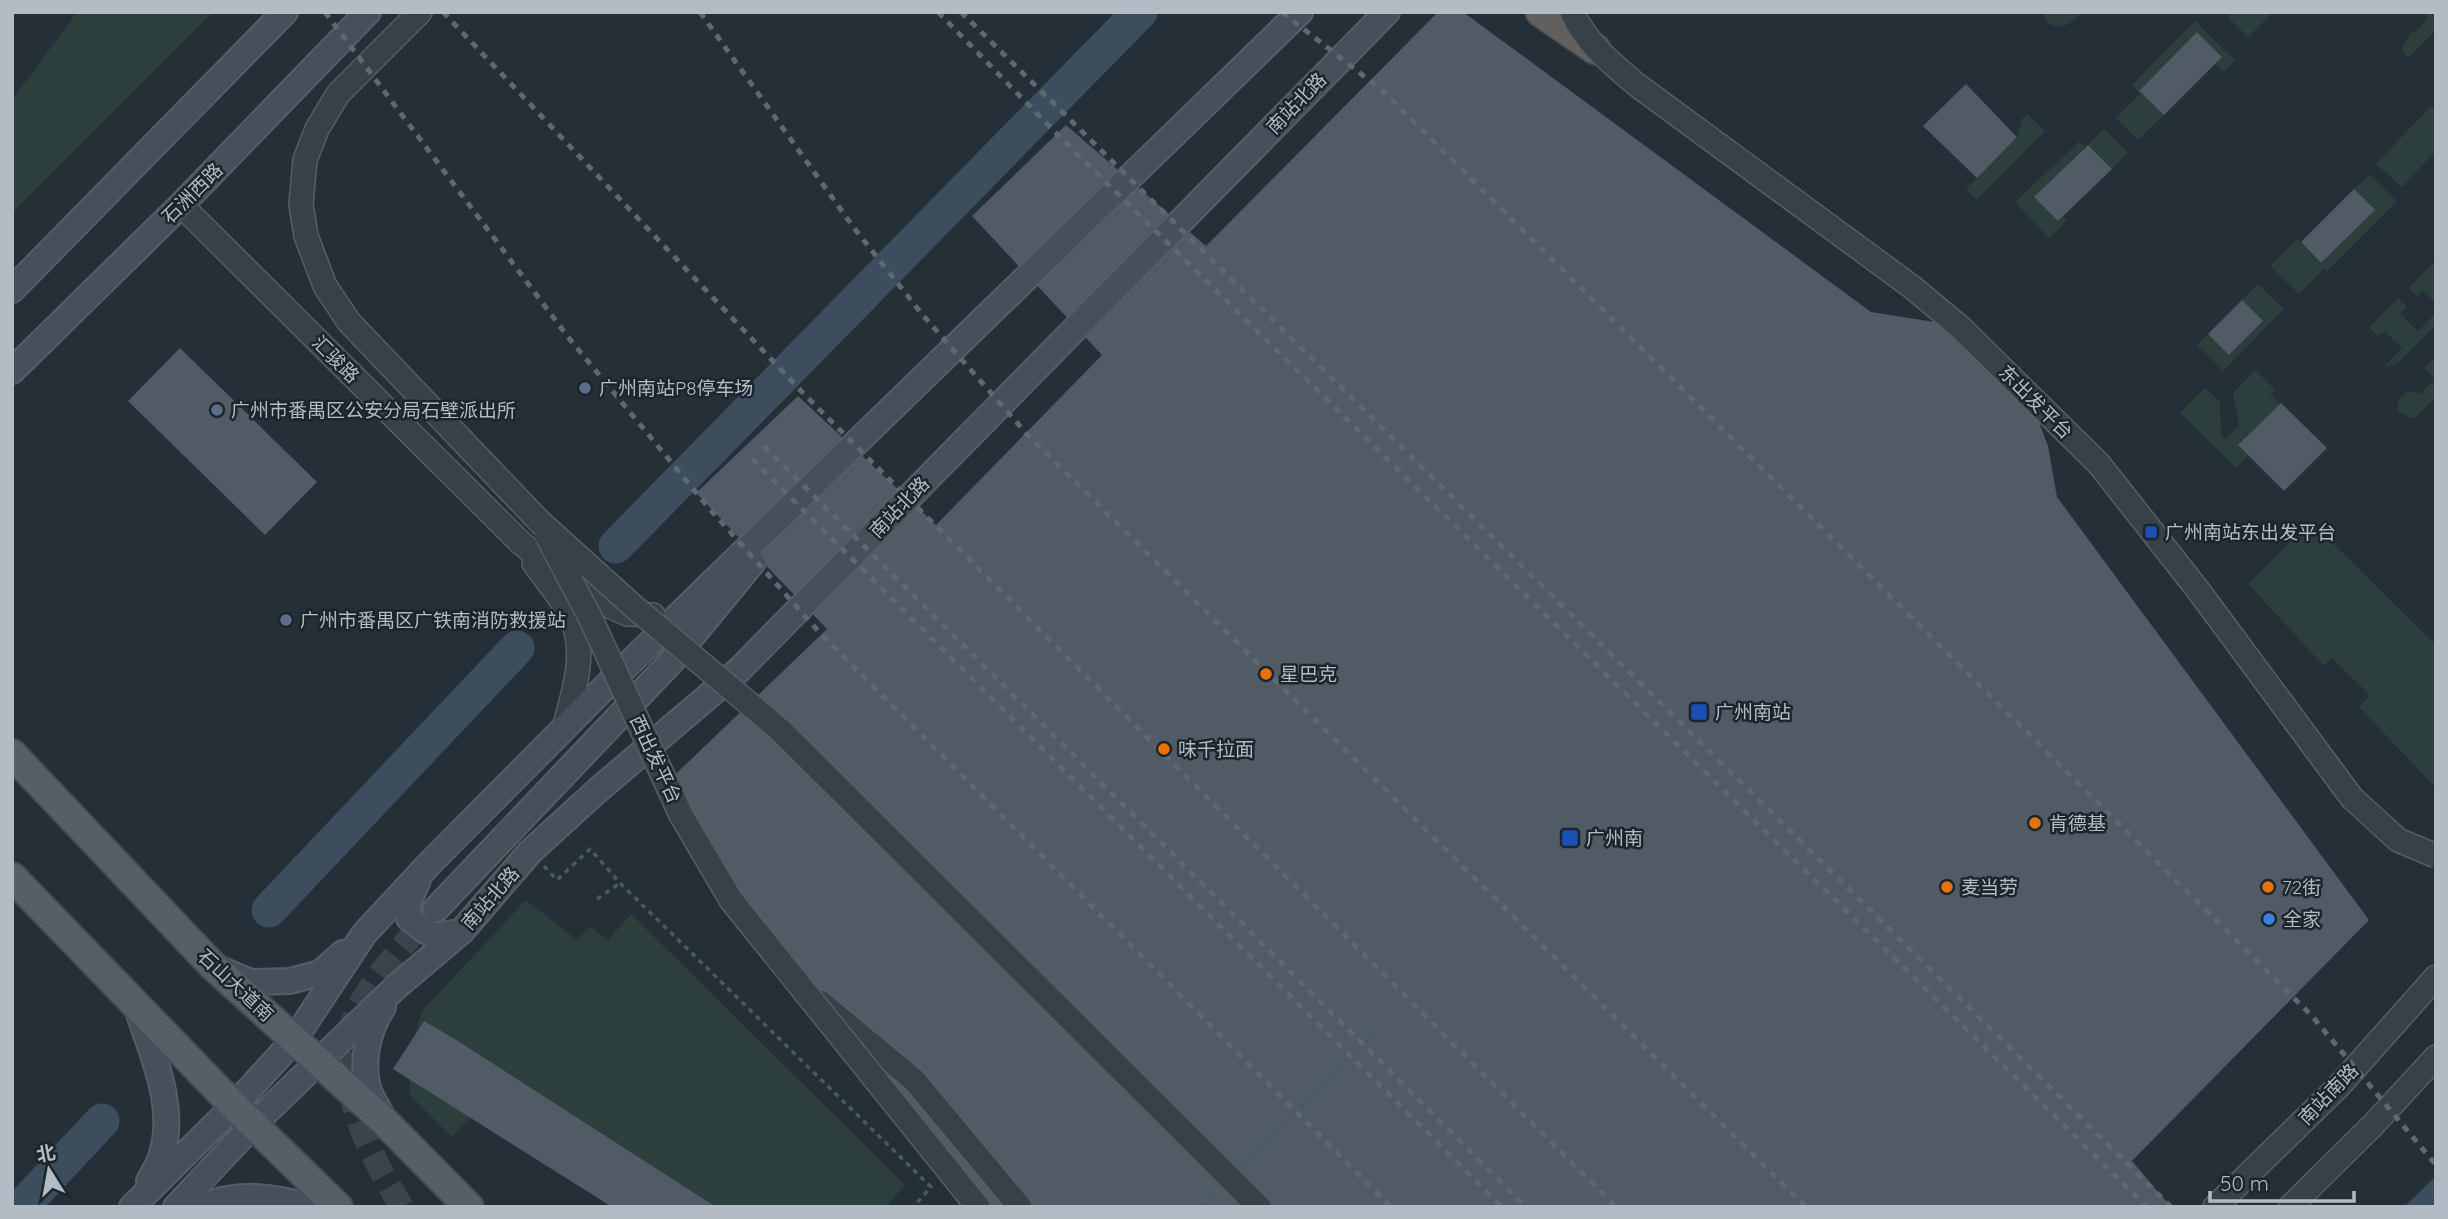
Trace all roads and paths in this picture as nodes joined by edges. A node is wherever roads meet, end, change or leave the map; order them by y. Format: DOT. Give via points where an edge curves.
graph roads {
  1 [pos="285,12"];
  2 [pos="368,12"];
  3 [pos="420,12"];
  4 [pos="1300,12"];
  5 [pos="1387,12"];
  6 [pos="1541,12"];
  7 [pos="1572,12"];
  8 [pos="1595,49"];
  9 [pos="181,205"];
  10 [pos="12,290"];
  11 [pos="12,371"];
  12 [pos="829,469"];
  13 [pos="540,522"];
  14 [pos="521,543"];
  15 [pos="711,583"];
  16 [pos="564,729"];
  17 [pos="12,754"];
  18 [pos="530,852"];
  19 [pos="2436,856"];
  20 [pos="422,873"];
  21 [pos="12,877"];
  22 [pos="620,883"];
  23 [pos="597,899"];
  24 [pos="436,909"];
  25 [pos="461,931"];
  26 [pos="364,934"];
  27 [pos="213,967"];
  28 [pos="796,982"];
  29 [pos="397,986"];
  30 [pos="2431,990"];
  31 [pos="135,1004"];
  32 [pos="1376,1031"];
  33 [pos="294,1040"];
  34 [pos="2436,1057"];
  35 [pos="318,1061"];
  36 [pos="2436,1075"];
  37 [pos="2404,1088"];
  38 [pos="244,1115"];
  39 [pos="385,1122"];
  40 [pos="1241,1168"];
  41 [pos="1222,1187"];
  42 [pos="136,1203"];
  43 [pos="176,1207"];
  44 [pos="202,1207"];
  45 [pos="310,1207"];
  46 [pos="338,1207"];
  47 [pos="469,1207"];
  48 [pos="913,1207"];
  49 [pos="978,1207"];
  50 [pos="1020,1207"];
  51 [pos="1202,1207"];
  52 [pos="1259,1207"];
  53 [pos="2216,1207"];
  54 [pos="2290,1207"];
  1 -- 10 [label="main road"];
  2 -- 9 [label="main road, 石洲西路"];
  3 -- 13 [label="street" via="338,94 317,129 305,160 302,204 306,236 325,286 349,322"];
  4 -- 12 [label="main road"];
  5 -- 18 [label="main road, 南站北路" via="738,671"];
  6 -- 8 [label="highway"];
  7 -- 8 [label="street, 东出发平台, bridge"];
  8 -- 19 [label="street, 东出发平台, bridge" via="1960,327 2099,464 2352,798 2398,840"];
  9 -- 11 [label="main road, 石洲西路"];
  9 -- 14 [label="street, 汇骏路"];
  12 -- 15 [label="main road"];
  12 -- 24 [label="main road" via="670,663"];
  13 -- 28 [label="street, 西出发平台, bridge" via="590,617 681,815 731,900"];
  13 -- 52 [label="street, bridge" via="779,729"];
  14 -- 15 [label="street" via="589,597 627,614 664,614"];
  14 -- 16 [label="street" via="572,617 578,642 575,687"];
  15 -- 16 [label="main road"];
  16 -- 20 [label="main road"];
  17 -- 27 [label="main road, 石山大道南"];
  18 -- 22 [label="path" via="557,880 590,849"];
  18 -- 25 [label="main road, 南站北路"];
  20 -- 25 [label="main road" via="408,903 409,918 439,937"];
  20 -- 26 [label="main road"];
  21 -- 31 [label="main road"];
  22 -- 23 [label="path"];
  22 -- 48 [label="path" via="931,1188"];
  25 -- 29 [label="main road, 南站北路"];
  26 -- 27 [label="main road" via="320,973 290,981 251,982"];
  26 -- 33 [label="main road"];
  27 -- 33 [label="main road, 石山大道南"];
  28 -- 49 [label="street, 西出发平台, bridge"];
  28 -- 50 [label="street, 西出发平台, bridge" via="914,1080"];
  29 -- 35 [label="main road"];
  29 -- 39 [label="main road" via="375,1020 368,1042 368,1088"];
  30 -- 53 [label="street, 南站南路"];
  31 -- 38 [label="main road"];
  31 -- 42 [label="main road" via="167,1109 161,1157"];
  32 -- 40 [label="path"];
  33 -- 35 [label="main road, 石山大道南"];
  33 -- 38 [label="main road"];
  34 -- 37 [label="street"];
  35 -- 38 [label="main road"];
  35 -- 39 [label="main road, 石山大道南"];
  36 -- 37 [label="street"];
  37 -- 54 [label="street"];
  38 -- 42 [label="main road"];
  38 -- 43 [label="main road"];
  38 -- 46 [label="main road"];
  39 -- 47 [label="main road, 石山大道南"];
  41 -- 51 [label="path"];
  44 -- 45 [label="main road" via="237,1196 263,1196"];
}
